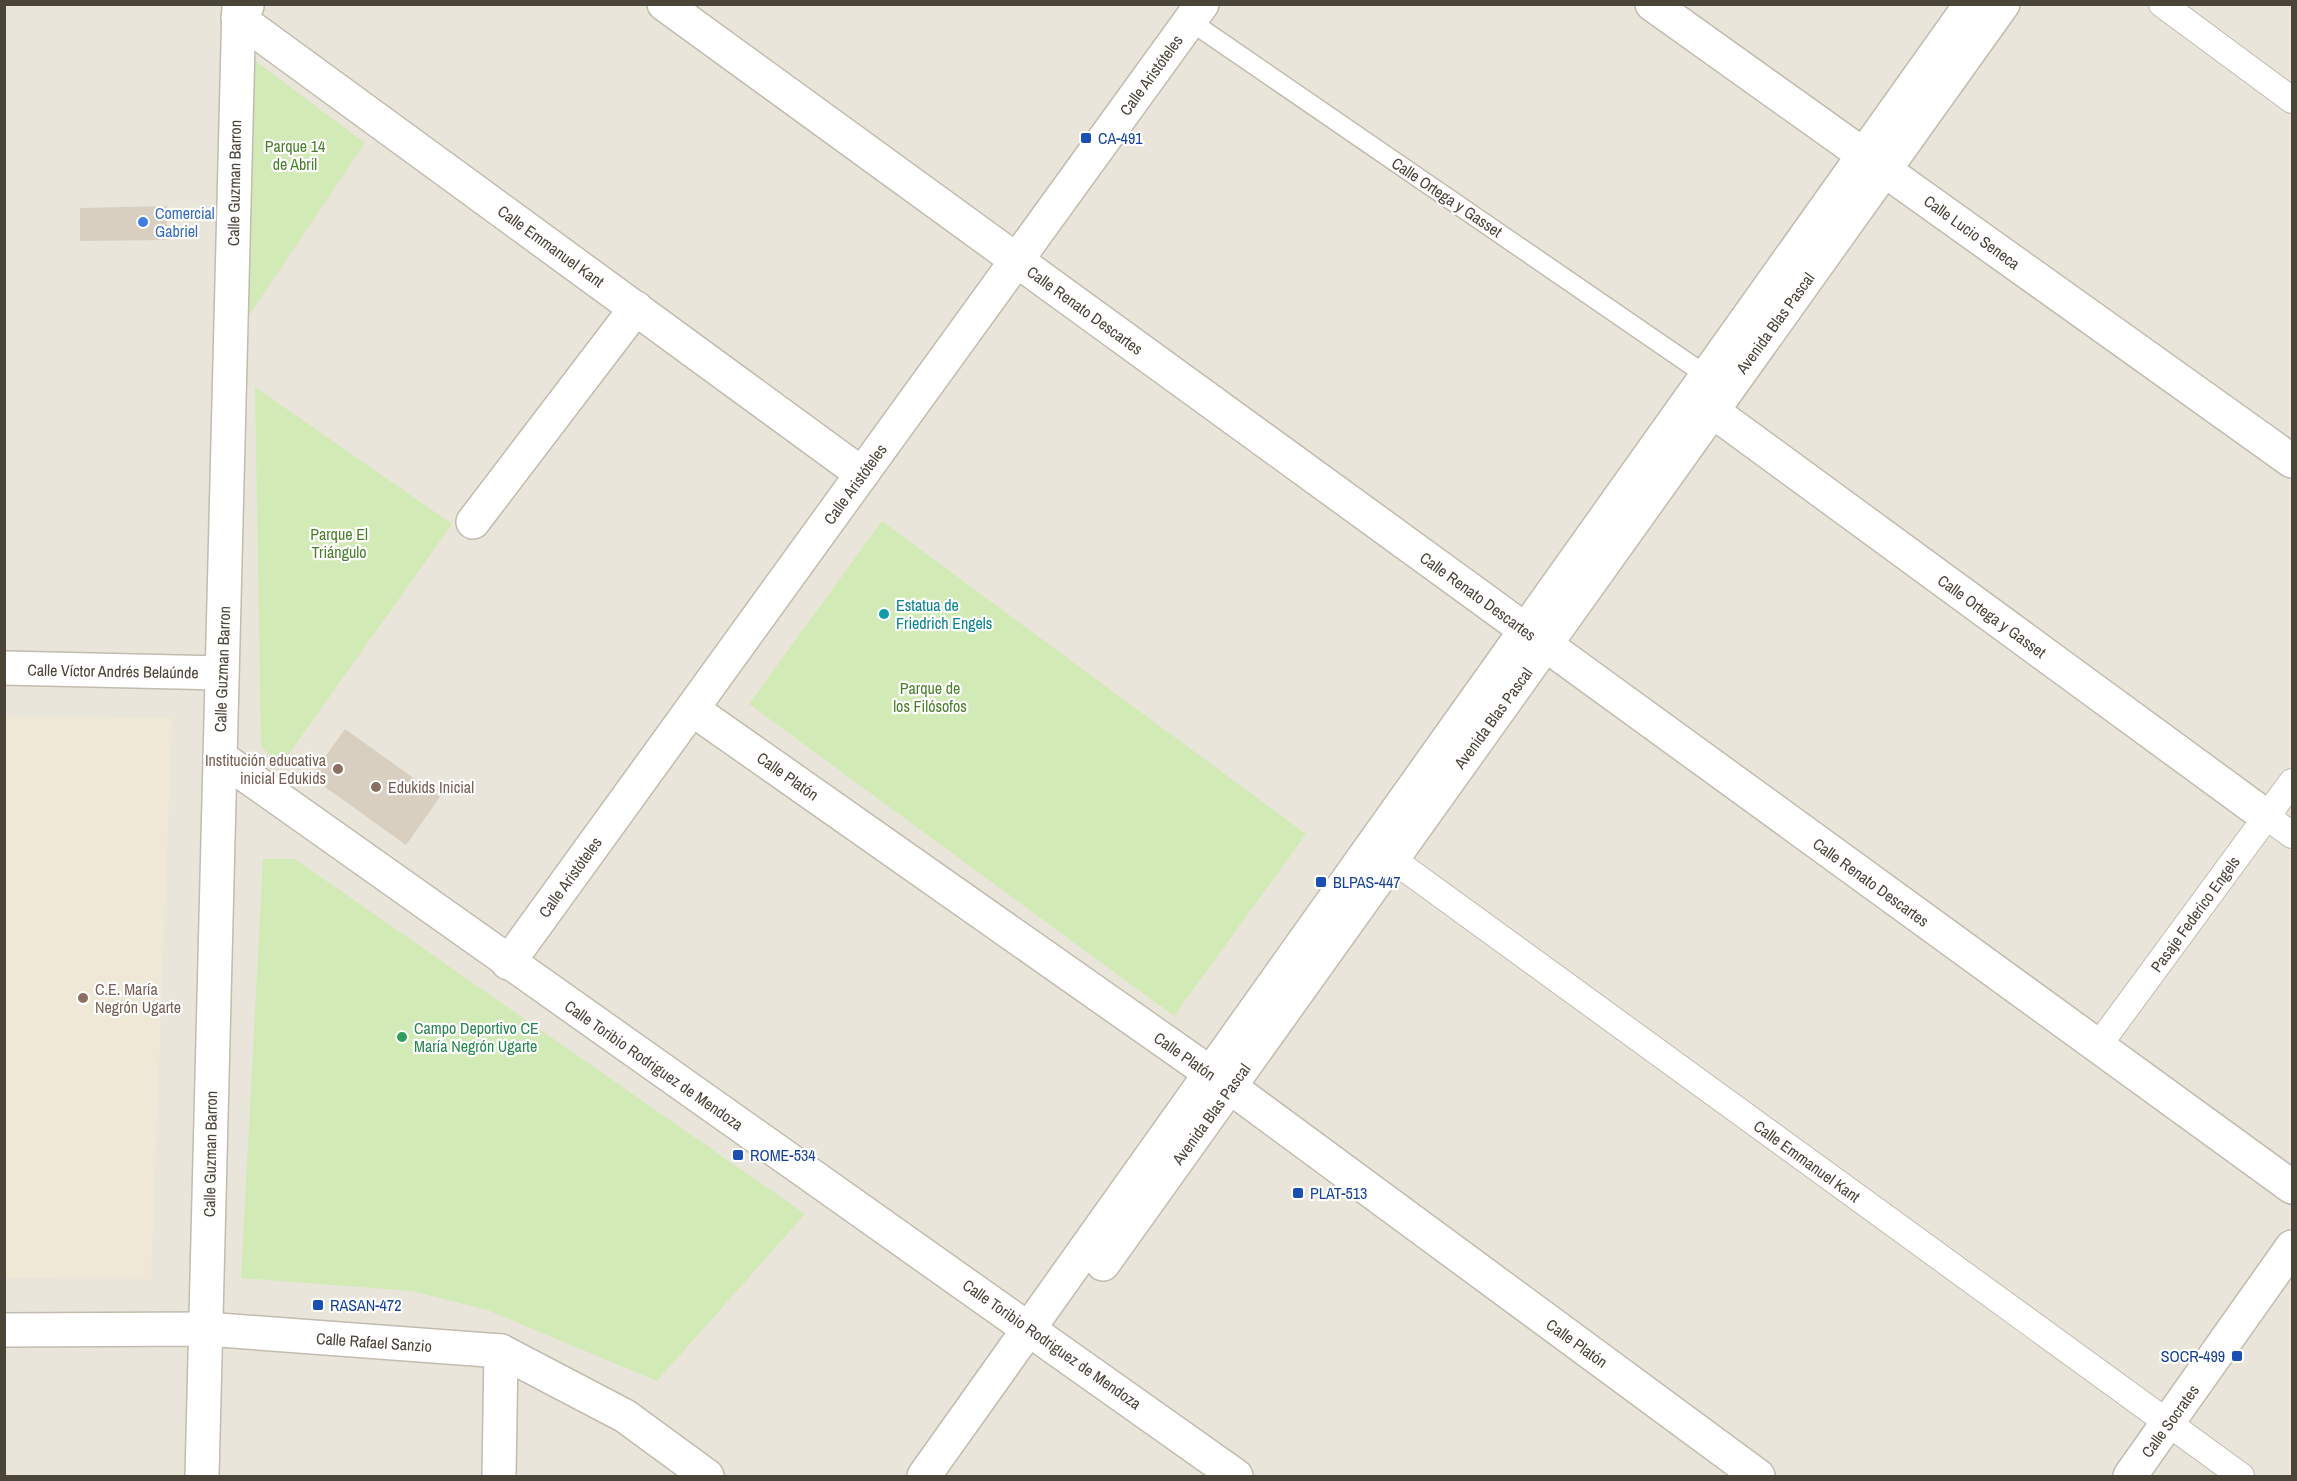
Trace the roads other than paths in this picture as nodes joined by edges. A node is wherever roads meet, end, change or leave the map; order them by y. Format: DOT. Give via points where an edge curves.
graph roads {
  1 [pos="664,4"];
  2 [pos="1652,4"];
  3 [pos="1971,4"];
  4 [pos="2003,4"];
  5 [pos="2162,4"];
  6 [pos="242,9"];
  7 [pos="1186,10"];
  8 [pos="2292,100"];
  9 [pos="1874,162"];
  10 [pos="1017,261"];
  11 [pos="636,308"];
  12 [pos="1710,393"];
  13 [pos="2292,461"];
  14 [pos="862,474"];
  15 [pos="473,522"];
  16 [pos="1535,637"];
  17 [pos="4,668"];
  18 [pos="222,673"];
  19 [pos="692,709"];
  20 [pos="220,757"];
  21 [pos="2292,782"];
  22 [pos="2279,826"];
  23 [pos="1382,852"];
  24 [pos="508,963"];
  25 [pos="2098,1046"];
  26 [pos="1220,1081"];
  27 [pos="2292,1187"];
  28 [pos="2292,1247"];
  29 [pos="1030,1328"];
  30 [pos="206,1329"];
  31 [pos="4,1330"];
  32 [pos="501,1351"];
  33 [pos="2168,1424"];
  34 [pos="202,1476"];
  35 [pos="498,1476"];
  36 [pos="707,1476"];
  37 [pos="924,1476"];
  38 [pos="1236,1476"];
  39 [pos="1758,1476"];
  40 [pos="2130,1476"];
  41 [pos="2241,1476"];
  1 -- 10 [label="street, Calle Renato Descartes"];
  2 -- 9 [label="street, Calle Lucio Seneca"];
  3 -- 9 [label="street, Avenida Blas Pascal"];
  4 -- 9 [label="street, Avenida Blas Pascal"];
  5 -- 8 [label="street"];
  6 -- 11 [label="street, Calle Emmanuel Kant"];
  6 -- 18 [label="street, Calle Guzman Barron"];
  7 -- 10 [label="street, Calle Aristóteles"];
  7 -- 12 [label="lane, Calle Ortega y Gasset"];
  9 -- 12 [label="street, Avenida Blas Pascal"];
  9 -- 13 [label="street, Calle Lucio Seneca"];
  10 -- 14 [label="street, Calle Aristóteles"];
  10 -- 16 [label="street, Calle Renato Descartes"];
  11 -- 14 [label="street, Calle Emmanuel Kant"];
  11 -- 15 [label="street"];
  12 -- 16 [label="street, Avenida Blas Pascal"];
  12 -- 22 [label="street, Calle Ortega y Gasset"];
  14 -- 19 [label="street, Calle Aristóteles"];
  16 -- 23 [label="street, Avenida Blas Pascal"];
  16 -- 25 [label="street, Calle Renato Descartes"];
  17 -- 18 [label="street, Calle Víctor Andrés Belaúnde"];
  18 -- 20 [label="street, Calle Guzman Barron"];
  19 -- 24 [label="street, Calle Aristóteles"];
  19 -- 26 [label="street, Calle Platón"];
  20 -- 24 [label="street, Calle Toribio Rodriguez de Mendoza"];
  20 -- 30 [label="street, Calle Guzman Barron"];
  21 -- 22 [label="street, Pasaje Federico Engels"];
  22 -- 25 [label="street, Pasaje Federico Engels"];
  23 -- 26 [label="street, Avenida Blas Pascal"];
  23 -- 33 [label="street, Calle Emmanuel Kant"];
  24 -- 29 [label="street, Calle Toribio Rodriguez de Mendoza"];
  25 -- 27 [label="street, Calle Renato Descartes"];
  26 -- 29 [label="street, Avenida Blas Pascal"];
  26 -- 39 [label="street, Calle Platón"];
  28 -- 33 [label="street, Calle Socrates"];
  29 -- 37 [label="street, Avenida Blas Pascal"];
  29 -- 38 [label="street, Calle Toribio Rodriguez de Mendoza"];
  30 -- 31 [label="street, Calle Rafael Sanzio"];
  30 -- 32 [label="street, Calle Rafael Sanzio"];
  30 -- 34 [label="street, Calle Guzman Barron"];
  32 -- 35 [label="street"];
  32 -- 36 [label="street, Calle Rafael Sanzio" via="625,1416"];
  33 -- 40 [label="street, Calle Socrates"];
  33 -- 41 [label="street, Calle Emmanuel Kant"];
}
